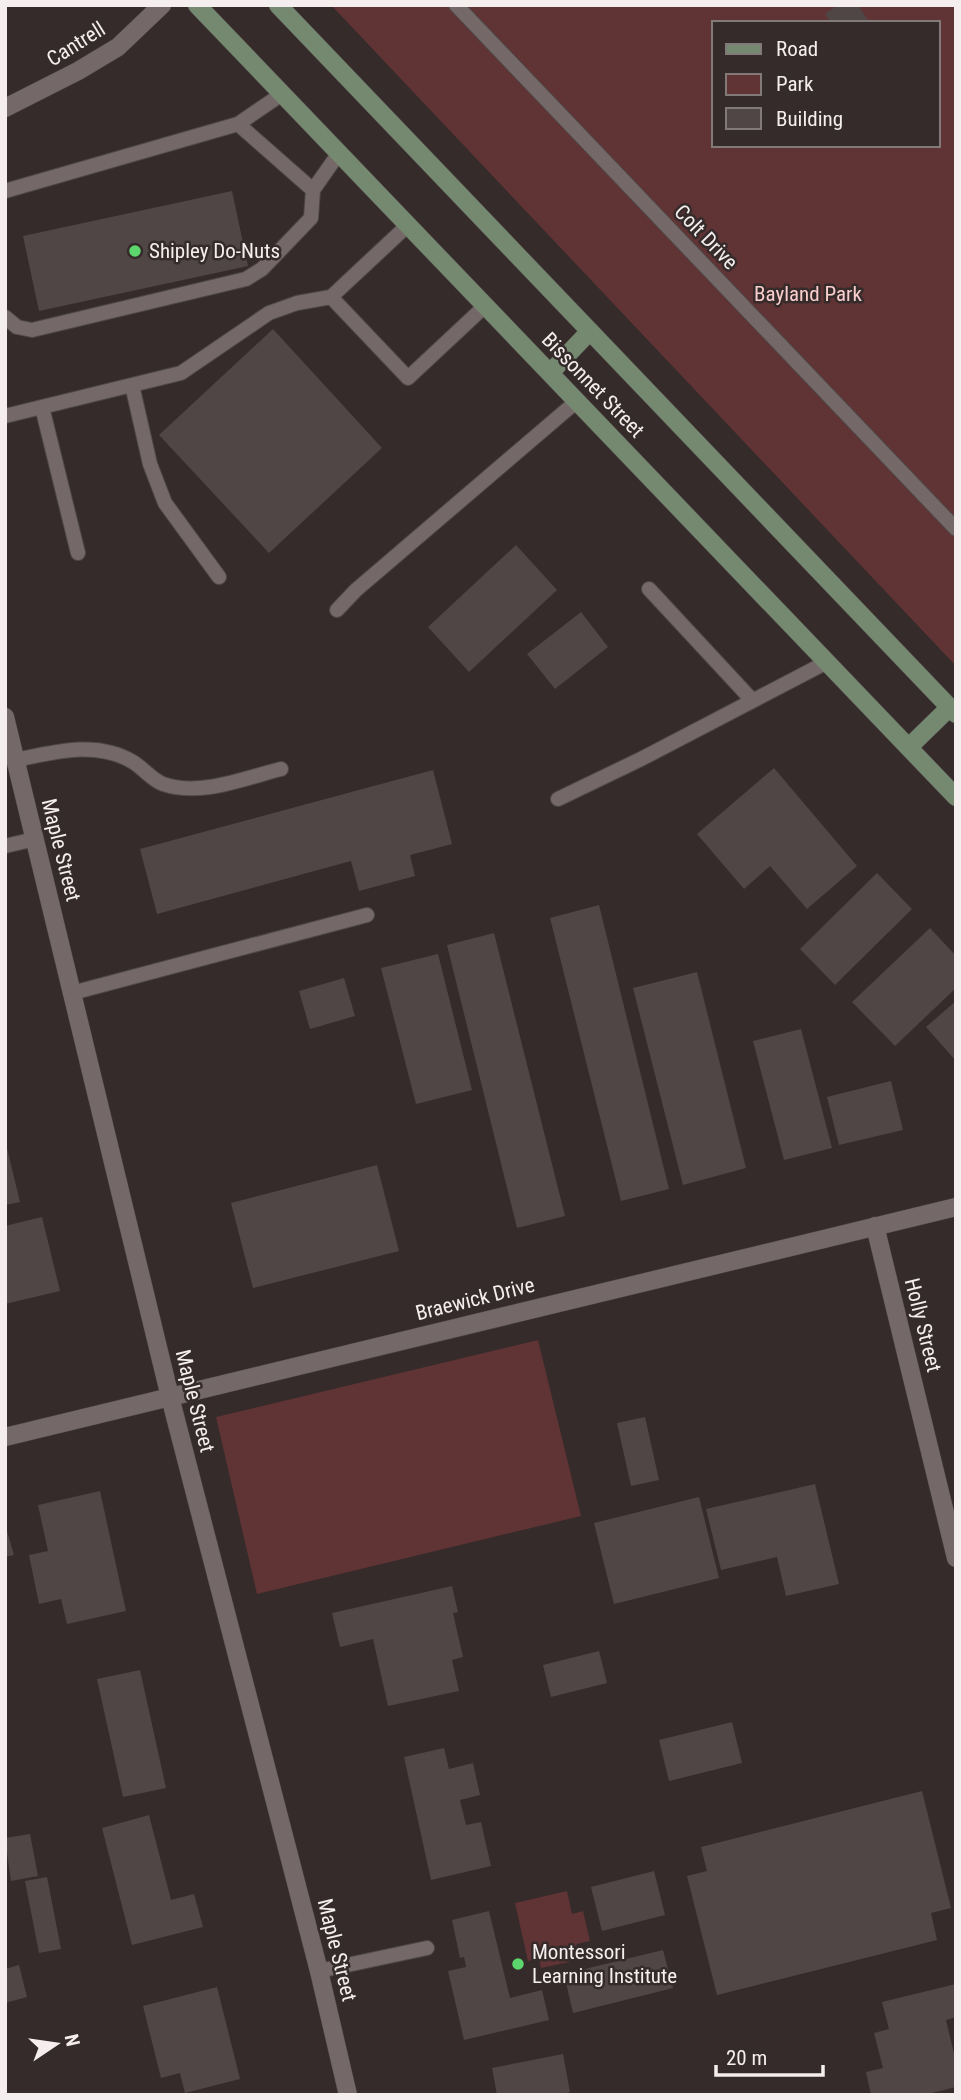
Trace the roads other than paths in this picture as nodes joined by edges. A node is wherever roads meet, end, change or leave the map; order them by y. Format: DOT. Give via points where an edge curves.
graph roads {
  1 [pos="162,5"];
  2 [pos="197,5"];
  3 [pos="278,5"];
  4 [pos="456,5"];
  5 [pos="282,94"];
  6 [pos="5,108"];
  7 [pos="238,124"];
  8 [pos="338,153"];
  9 [pos="313,190"];
  10 [pos="5,191"];
  11 [pos="408,225"];
  12 [pos="331,297"];
  13 [pos="485,306"];
  14 [pos="5,317"];
  15 [pos="590,331"];
  16 [pos="550,373"];
  17 [pos="132,385"];
  18 [pos="577,401"];
  19 [pos="43,407"];
  20 [pos="5,416"];
  21 [pos="956,529"];
  22 [pos="78,553"];
  23 [pos="219,577"];
  24 [pos="649,589"];
  25 [pos="337,610"];
  26 [pos="827,662"];
  27 [pos="752,701"];
  28 [pos="953,710"];
  29 [pos="5,717"];
  30 [pos="909,747"];
  31 [pos="16,760"];
  32 [pos="281,769"];
  33 [pos="956,797"];
  34 [pos="558,799"];
  35 [pos="35,839"];
  36 [pos="5,846"];
  37 [pos="367,915"];
  38 [pos="72,993"];
  39 [pos="956,1207"];
  40 [pos="875,1226"];
  41 [pos="170,1397"];
  42 [pos="5,1437"];
  43 [pos="956,1558"];
  44 [pos="427,1948"];
  45 [pos="319,1971"];
  46 [pos="348,2095"];
  1 -- 6 [label="street, Cantrell" via="118,47"];
  2 -- 5 [label="main road, Bissonnet Street"];
  3 -- 15 [label="main road, Bissonnet Street"];
  4 -- 21 [label="lane, Colt Drive"];
  5 -- 7 [label="lane"];
  5 -- 8 [label="main road, Bissonnet Street"];
  7 -- 9 [label="lane"];
  7 -- 10 [label="lane"];
  8 -- 9 [label="lane"];
  8 -- 11 [label="main road, Bissonnet Street"];
  9 -- 14 [label="lane" via="311,218 246,279 32,330 17,327"];
  11 -- 12 [label="lane"];
  11 -- 13 [label="main road, Bissonnet Street"];
  12 -- 13 [label="lane" via="408,378"];
  12 -- 17 [label="lane" via="269,313 181,373"];
  13 -- 16 [label="main road, Bissonnet Street"];
  15 -- 16 [label="main road"];
  15 -- 28 [label="main road, Bissonnet Street"];
  16 -- 18 [label="main road, Bissonnet Street"];
  17 -- 19 [label="lane"];
  17 -- 23 [label="lane" via="150,464 165,503"];
  18 -- 25 [label="lane"];
  18 -- 26 [label="main road, Bissonnet Street"];
  19 -- 20 [label="lane"];
  19 -- 22 [label="lane"];
  24 -- 27 [label="lane"];
  26 -- 27 [label="lane"];
  26 -- 30 [label="main road, Bissonnet Street"];
  27 -- 34 [label="lane"];
  28 -- 30 [label="main road"];
  29 -- 31 [label="street, Maple Street"];
  30 -- 33 [label="main road, Bissonnet Street"];
  31 -- 32 [label="lane" via="76,748 94,749 131,760 162,784 200,789"];
  31 -- 35 [label="street, Maple Street"];
  35 -- 36 [label="lane"];
  35 -- 38 [label="street, Maple Street"];
  37 -- 38 [label="lane"];
  38 -- 41 [label="street, Maple Street"];
  39 -- 40 [label="street, Braewick Drive"];
  40 -- 41 [label="street, Braewick Drive"];
  40 -- 43 [label="street, Holly Street"];
  41 -- 42 [label="street, Braewick Drive"];
  41 -- 45 [label="street, Maple Street"];
  44 -- 45 [label="lane"];
  45 -- 46 [label="street, Maple Street"];
}
